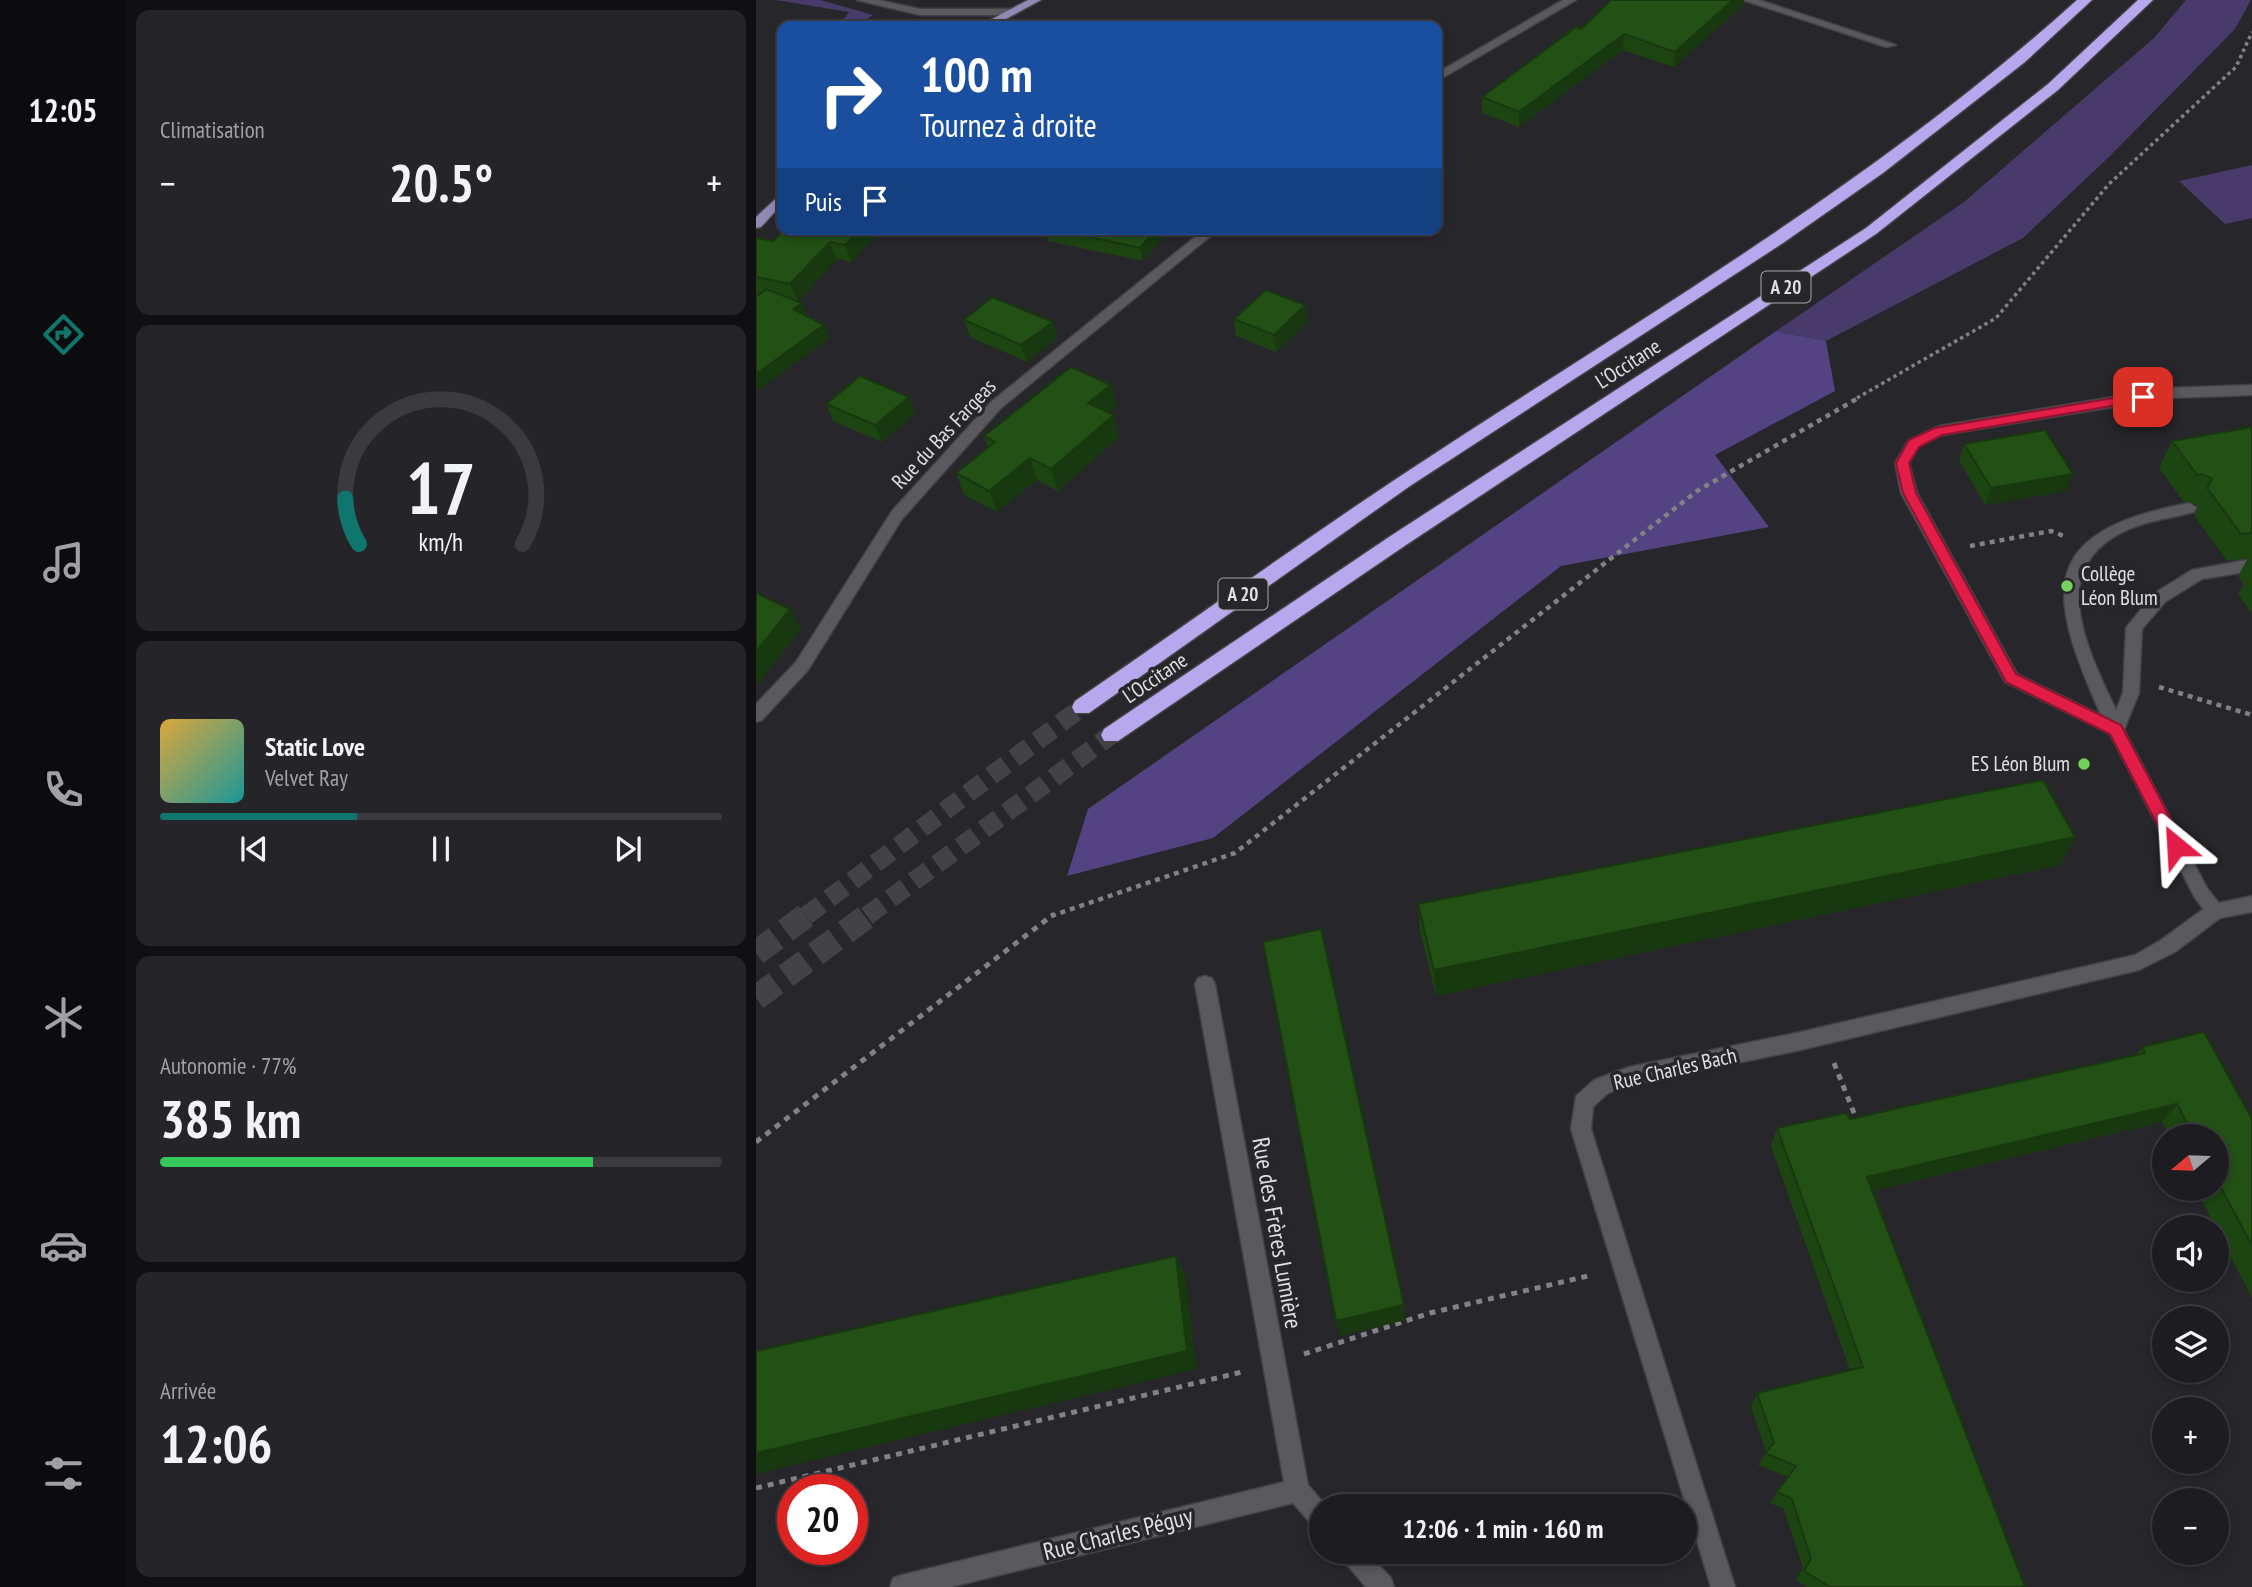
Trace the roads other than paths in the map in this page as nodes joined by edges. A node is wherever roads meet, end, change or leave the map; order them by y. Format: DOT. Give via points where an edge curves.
graph roads {
  1 [pos="863,0"];
  2 [pos="1036,0"];
  3 [pos="1571,0"];
  4 [pos="1748,0"];
  5 [pos="2085,0"];
  6 [pos="2146,0"];
  7 [pos="920,12"];
  8 [pos="1013,12"];
  9 [pos="928,21"];
  10 [pos="995,21"];
  11 [pos="1890,44"];
  12 [pos="1442,75"];
  13 [pos="777,202"];
  14 [pos="756,224"];
  15 [pos="1206,235"];
  16 [pos="2252,390"];
  17 [pos="2189,508"];
  18 [pos="2252,565"];
  19 [pos="1082,707"];
  20 [pos="756,715"];
  21 [pos="2116,730"];
  22 [pos="1111,735"];
  23 [pos="2252,904"];
  24 [pos="2216,911"];
  25 [pos="1205,984"];
  26 [pos="1297,1490"];
  27 [pos="1309,1504"];
  28 [pos="1362,1564"];
  29 [pos="902,1587"];
  30 [pos="1382,1587"];
  31 [pos="1723,1587"];
  1 -- 7 [label="street"];
  2 -- 8 [label="main road"];
  3 -- 12 [label="street"];
  4 -- 11 [label="street"];
  5 -- 19 [label="highway, L'Occitane / A 20" via="2020,59 1878,170 1404,482"];
  6 -- 22 [label="highway, L'Occitane / A 20" via="2053,87 1871,231"];
  7 -- 8 [label="street"];
  7 -- 9 [label="street"];
  8 -- 10 [label="main road"];
  13 -- 14 [label="main road"];
  15 -- 20 [label="street, Rue du Bas Fargeas" via="996,405 897,515 802,666"];
  16 -- 21 [label="street" via="2168,393 1939,431 1914,443 1902,463 1909,493 2011,678"];
  17 -- 21 [label="street" via="2134,519 2091,545 2071,579 2070,610"];
  18 -- 21 [label="street" via="2198,574 2159,598 2134,628 2131,693"];
  21 -- 24 [label="street" via="2201,893"];
  23 -- 24 [label="street, Rue Charles Bach"];
  24 -- 31 [label="street, Rue Charles Bach" via="2139,962 1629,1076 1601,1086 1583,1103 1581,1129"];
  25 -- 26 [label="street, Rue des Frères Lumière"];
  26 -- 27 [label="street"];
  26 -- 29 [label="street, Rue Charles Péguy"];
  28 -- 30 [label="street"];
}
